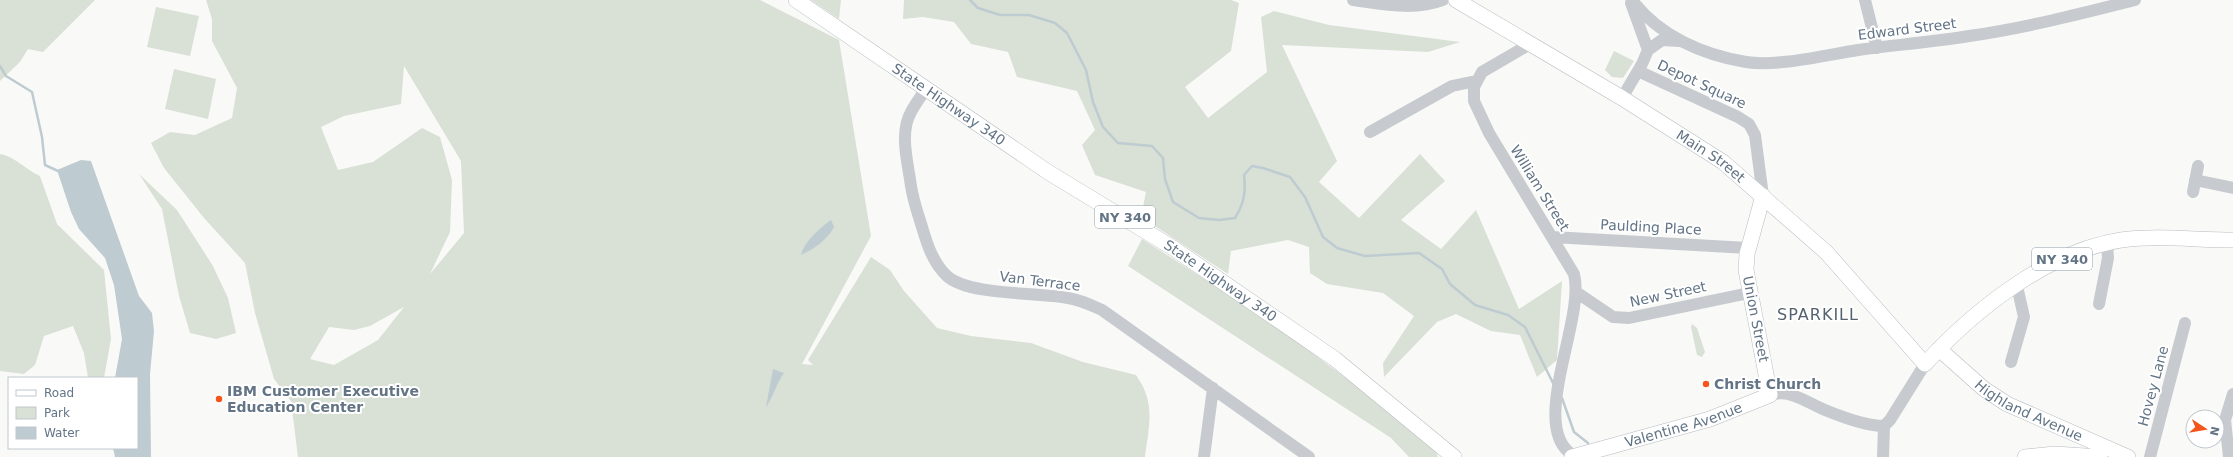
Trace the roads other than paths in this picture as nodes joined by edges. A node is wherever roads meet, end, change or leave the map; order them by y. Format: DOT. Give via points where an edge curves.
graph roads {
  1 [pos="796,0"];
  2 [pos="1353,0"];
  3 [pos="1402,0"];
  4 [pos="1443,0"];
  5 [pos="1456,0"];
  6 [pos="1631,0"];
  7 [pos="1865,0"];
  8 [pos="2135,0"];
  9 [pos="1387,5"];
  10 [pos="1682,42"];
  11 [pos="1530,44"];
  12 [pos="1877,48"];
  13 [pos="1648,50"];
  14 [pos="1638,71"];
  15 [pos="1476,81"];
  16 [pos="926,89"];
  17 [pos="1622,98"];
  18 [pos="1370,132"];
  19 [pos="2198,166"];
  20 [pos="2195,180"];
  21 [pos="2233,188"];
  22 [pos="2193,192"];
  23 [pos="1763,196"];
  24 [pos="1552,237"];
  25 [pos="2233,240"];
  26 [pos="2107,243"];
  27 [pos="1748,248"];
  28 [pos="2017,286"];
  29 [pos="1576,292"];
  30 [pos="1750,293"];
  31 [pos="2099,304"];
  32 [pos="2185,322"];
  33 [pos="1939,349"];
  34 [pos="2011,362"];
  35 [pos="1925,364"];
  36 [pos="1212,388"];
  37 [pos="2233,394"];
  38 [pos="1770,395"];
  39 [pos="1884,426"];
  40 [pos="1450,454"];
  41 [pos="1204,457"];
  42 [pos="1309,457"];
  43 [pos="1574,457"];
  44 [pos="1882,457"];
  45 [pos="2025,457"];
  46 [pos="2100,457"];
  47 [pos="2128,457"];
  48 [pos="2150,457"];
  49 [pos="2229,457"];
  1 -- 16 [label="main road, State Highway 340 / NY 340"];
  2 -- 9 [label="street"];
  3 -- 9 [label="street"];
  4 -- 9 [label="street" via="1418,6"];
  5 -- 11 [label="main road, Main Street"];
  6 -- 10 [label="street" via="1654,23"];
  6 -- 13 [label="street"];
  7 -- 12 [label="street"];
  8 -- 12 [label="street, Edward Street" via="2036,24"];
  10 -- 12 [label="street, Edward Street" via="1716,55 1748,62 1795,60"];
  10 -- 13 [label="street" via="1662,40"];
  11 -- 15 [label="street" via="1491,65"];
  11 -- 17 [label="main road, Main Street"];
  13 -- 14 [label="street"];
  14 -- 17 [label="street"];
  14 -- 23 [label="street, Depot Square" via="1749,124 1755,135"];
  15 -- 18 [label="street" via="1452,86"];
  15 -- 24 [label="street, William Street" via="1473,97 1481,119"];
  16 -- 36 [label="street, Van Terrace" via="910,112 905,128 906,147 912,194 928,245 947,277 978,289 1068,298 1087,303 1102,310"];
  16 -- 40 [label="main road, State Highway 340 / NY 340" via="1048,172 1173,248 1334,359"];
  17 -- 23 [label="main road, Main Street" via="1719,160"];
  19 -- 20 [label="street"];
  20 -- 21 [label="street"];
  20 -- 22 [label="street"];
  23 -- 27 [label="main road, Union Street"];
  23 -- 35 [label="main road, Main Street" via="1826,252"];
  24 -- 27 [label="street, Paulding Place"];
  24 -- 29 [label="street, William Street" via="1572,271"];
  25 -- 26 [label="main road, NY 340" via="2147,238"];
  26 -- 28 [label="main road, NY 340" via="2064,258"];
  26 -- 31 [label="street" via="2108,258"];
  27 -- 30 [label="main road, Union Street" via="1746,270"];
  28 -- 33 [label="main road, NY 340" via="1973,316"];
  28 -- 34 [label="street" via="2024,317"];
  29 -- 30 [label="street, New Street" via="1613,316 1629,318"];
  29 -- 43 [label="street, William Street" via="1554,410 1564,446"];
  30 -- 38 [label="main road, Union Street"];
  32 -- 48 [label="street, Hovey Lane"];
  33 -- 35 [label="main road, NY 340"];
  33 -- 47 [label="main road, Highland Avenue" via="1984,389 2007,404"];
  35 -- 39 [label="street"];
  36 -- 41 [label="street"];
  36 -- 42 [label="street, Van Terrace"];
  37 -- 49 [label="street" via="2225,420"];
  38 -- 39 [label="street, Valentine Avenue" via="1787,394 1840,416"];
  38 -- 43 [label="main road, Valentine Avenue" via="1710,419"];
  39 -- 44 [label="street"];
  45 -- 46 [label="main road" via="2064,454"];
}
